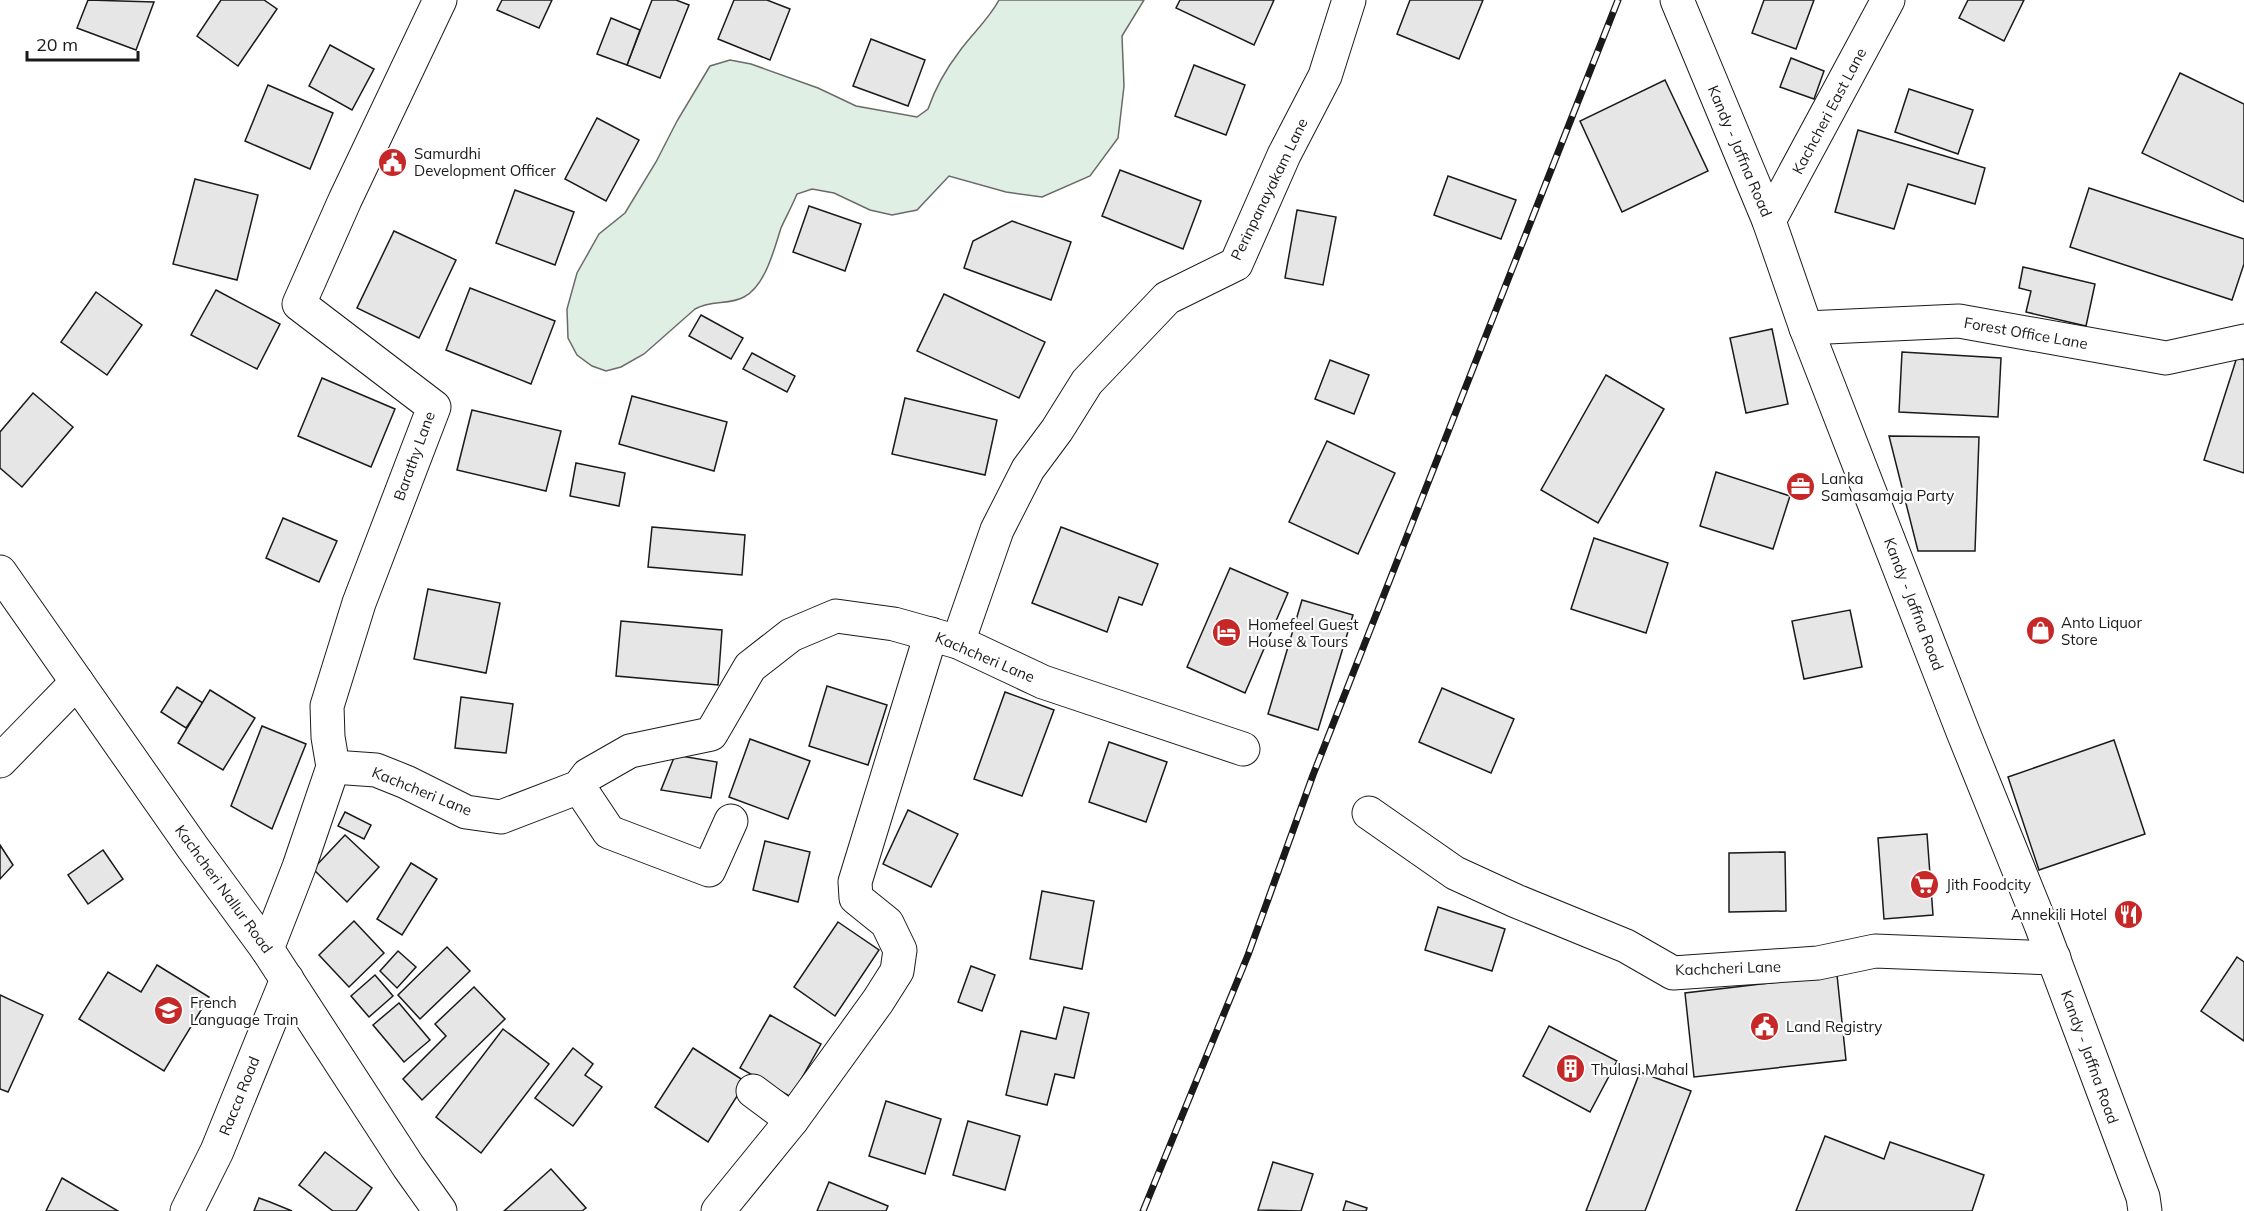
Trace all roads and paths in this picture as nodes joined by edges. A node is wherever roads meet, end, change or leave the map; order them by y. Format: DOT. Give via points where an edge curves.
graph roads {
  1 [pos="440,0"];
  2 [pos="1349,0"];
  3 [pos="1677,0"];
  4 [pos="1888,0"];
  5 [pos="1769,221"];
  6 [pos="1806,328"];
  7 [pos="2244,341"];
  8 [pos="0,572"];
  9 [pos="945,638"];
  10 [pos="77,682"];
  11 [pos="1243,749"];
  12 [pos="0,761"];
  13 [pos="333,767"];
  14 [pos="579,787"];
  15 [pos="1369,813"];
  16 [pos="731,821"];
  17 [pos="267,949"];
  18 [pos="2054,958"];
  19 [pos="287,979"];
  20 [pos="753,1092"];
  21 [pos="792,1120"];
  22 [pos="187,1211"];
  23 [pos="440,1211"];
  24 [pos="718,1211"];
  25 [pos="2145,1211"];
  1 -- 13 [label="main road, Barathy Lane" via="299,304 434,407 359,603 327,706"];
  2 -- 9 [label="main road, Perinpanayakam Lane" via="1325,76 1284,155 1236,264 1167,298 1087,382 1028,470"];
  3 -- 5 [label="main road, Kandy - Jaffna Road"];
  4 -- 5 [label="main road, Kachcheri East Lane"];
  5 -- 6 [label="main road, Kandy - Jaffna Road"];
  6 -- 7 [label="main road, Forest Office Lane" via="1959,321 2166,358"];
  6 -- 18 [label="main road, Kandy - Jaffna Road"];
  8 -- 10 [label="main road, Kachcheri Nallur Road"];
  9 -- 11 [label="main road, Kachcheri Lane" via="1043,682"];
  9 -- 14 [label="main road, Kachcheri Lane" via="894,624 836,616 791,635 750,667 711,734 630,751 588,776"];
  9 -- 21 [label="main road, Perinpanayakam Lane" via="855,882 856,898 887,923 900,950 897,971"];
  10 -- 12 [label="main road"];
  10 -- 17 [label="main road, Kachcheri Nallur Road"];
  13 -- 14 [label="main road, Kachcheri Lane" via="376,770 466,812 501,817"];
  13 -- 17 [label="main road, Barathy Lane"];
  14 -- 16 [label="main road" via="609,832 710,870"];
  15 -- 18 [label="main road, Kachcheri Lane" via="1455,873 1626,946 1673,973 1818,963 1875,951"];
  17 -- 19 [label="main road, Kachcheri Nallur Road"];
  18 -- 25 [label="main road, Kandy - Jaffna Road"];
  19 -- 22 [label="main road, Racca Road"];
  19 -- 23 [label="main road, Kachcheri Nallur Road"];
  20 -- 21 [label="main road"];
  21 -- 24 [label="main road, Perinpanayakam Lane"];
}
